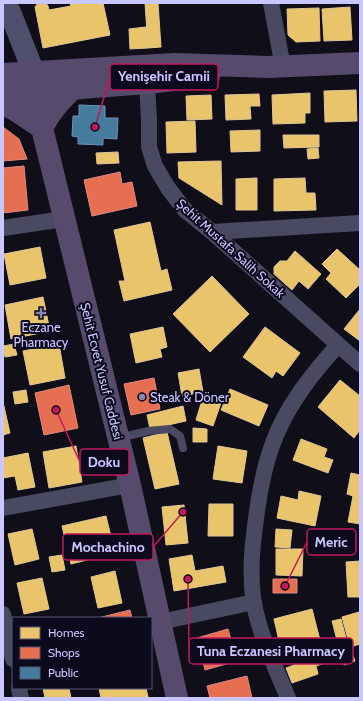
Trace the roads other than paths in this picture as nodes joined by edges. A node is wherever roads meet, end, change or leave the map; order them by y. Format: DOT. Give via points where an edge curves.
graph roads {
  1 [pos="4,3"];
  2 [pos="271,3"];
  3 [pos="12,35"];
  4 [pos="360,63"];
  5 [pos="276,67"];
  6 [pos="22,78"];
  7 [pos="77,79"];
  8 [pos="146,83"];
  9 [pos="3,94"];
  10 [pos="3,104"];
  11 [pos="42,128"];
  12 [pos="64,219"];
  13 [pos="360,223"];
  14 [pos="3,228"];
  15 [pos="212,232"];
  16 [pos="338,345"];
  17 [pos="360,364"];
  18 [pos="118,438"];
  19 [pos="182,448"];
  20 [pos="130,485"];
  21 [pos="3,508"];
  22 [pos="254,602"];
  23 [pos="3,614"];
  24 [pos="160,622"];
  25 [pos="9,652"];
  26 [pos="177,698"];
  27 [pos="288,698"];
  1 -- 3 [label="main road, Şehit Ecvet Yusuf Caddesi" via="10,12"];
  2 -- 5 [label="street"];
  3 -- 6 [label="main road, Şehit Ecvet Yusuf Caddesi"];
  3 -- 7 [label="main road" via="36,54"];
  4 -- 5 [label="main road"];
  5 -- 7 [label="main road" via="174,64"];
  5 -- 8 [label="main road"];
  6 -- 7 [label="main road"];
  6 -- 9 [label="main road"];
  6 -- 11 [label="main road, Şehit Ecvet Yusuf Caddesi"];
  7 -- 8 [label="main road"];
  7 -- 11 [label="main road" via="50,112"];
  8 -- 15 [label="street, Şehit Mustafa Salih Sokak" via="149,147 156,166 168,188 185,210"];
  10 -- 11 [label="main road"];
  11 -- 12 [label="main road, Şehit Ecvet Yusuf Caddesi"];
  12 -- 14 [label="street"];
  12 -- 18 [label="main road, Şehit Ecvet Yusuf Caddesi"];
  13 -- 15 [label="street"];
  15 -- 16 [label="street, Şehit Mustafa Salih Sokak"];
  16 -- 17 [label="street, Şehit Mustafa Salih Sokak"];
  16 -- 22 [label="street" via="308,380 273,442 264,472 250,564"];
  18 -- 19 [label="lane" via="170,429 180,436"];
  18 -- 20 [label="main road, Şehit Ecvet Yusuf Caddesi"];
  20 -- 21 [label="street"];
  20 -- 24 [label="main road, Şehit Ecvet Yusuf Caddesi"];
  22 -- 24 [label="street"];
  22 -- 27 [label="street"];
  23 -- 25 [label="street"];
  24 -- 26 [label="main road, Şehit Ecvet Yusuf Caddesi"];
}
